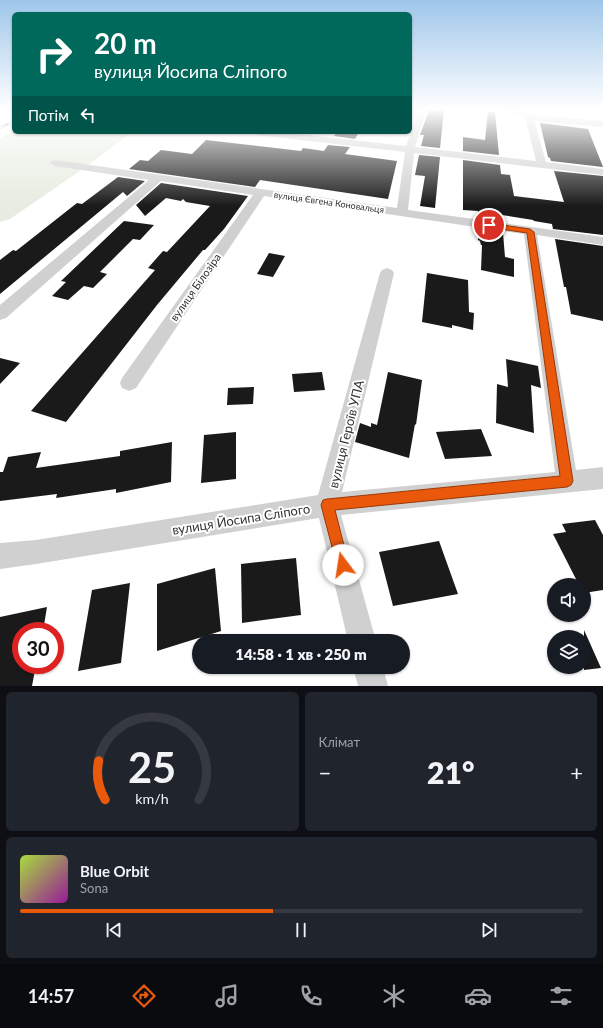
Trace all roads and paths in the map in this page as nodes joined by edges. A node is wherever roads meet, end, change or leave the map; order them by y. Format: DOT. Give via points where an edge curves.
graph roads {
  1 [pos="360,142"];
  2 [pos="412,142"];
  3 [pos="536,142"];
  4 [pos="410,149"];
  5 [pos="55,163"];
  6 [pos="542,166"];
  7 [pos="603,172"];
  8 [pos="159,177"];
  9 [pos="261,192"];
  10 [pos="402,212"];
  11 [pos="530,232"];
  12 [pos="603,241"];
  13 [pos="387,273"];
  14 [pos="0,314"];
  15 [pos="129,383"];
  16 [pos="603,478"];
  17 [pos="567,481"];
  18 [pos="327,505"];
  19 [pos="0,556"];
  20 [pos="360,634"];
  21 [pos="370,674"];
  22 [pos="373,686"];
  1 -- 4 [label="street"];
  2 -- 4 [label="street"];
  3 -- 6 [label="street"];
  4 -- 6 [label="street"];
  4 -- 10 [label="street"];
  5 -- 8 [label="street, вулиця Євгена Коновальця"];
  6 -- 7 [label="street"];
  8 -- 9 [label="street, вулиця Євгена Коновальця"];
  8 -- 14 [label="street"];
  9 -- 10 [label="street, вулиця Євгена Коновальця"];
  9 -- 15 [label="street, вулиця Білозіра"];
  10 -- 11 [label="street, вулиця Євгена Коновальця"];
  11 -- 12 [label="street, вулиця Євгена Коновальця"];
  11 -- 17 [label="street"];
  13 -- 18 [label="street, вулиця Героїв УПА"];
  16 -- 17 [label="street, вулиця Йосипа Сліпого"];
  17 -- 18 [label="street, вулиця Йосипа Сліпого"];
  18 -- 19 [label="street, вулиця Йосипа Сліпого"];
  18 -- 20 [label="street, вулиця Героїв УПА"];
  21 -- 22 [label="street"];
}
